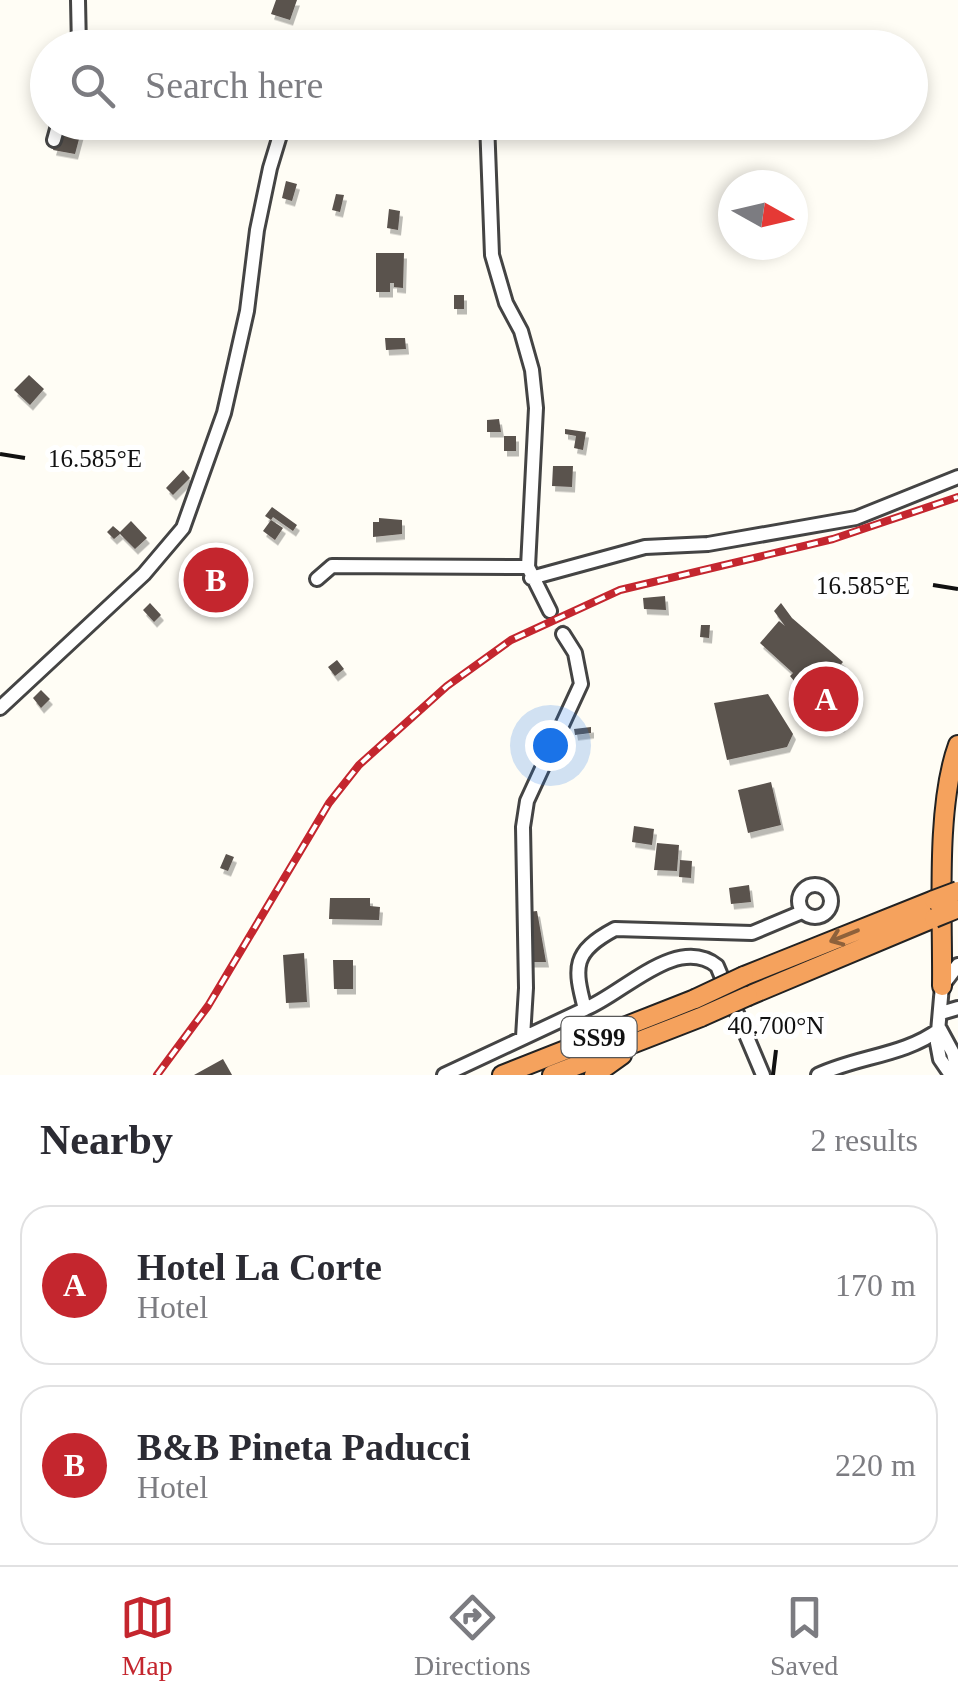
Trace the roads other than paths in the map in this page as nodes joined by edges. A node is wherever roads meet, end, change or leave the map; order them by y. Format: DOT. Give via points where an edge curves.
graph roads {
  1 [pos="78,0"];
  2 [pos="79,30"];
  3 [pos="279,140"];
  4 [pos="488,140"];
  5 [pos="958,477"];
  6 [pos="529,572"];
  7 [pos="317,578"];
  8 [pos="550,610"];
  9 [pos="563,634"];
  10 [pos="0,708"];
  11 [pos="958,745"];
  12 [pos="957,903"];
  13 [pos="934,909"];
  14 [pos="802,912"];
  15 [pos="950,942"];
  16 [pos="958,966"];
  17 [pos="942,986"];
  18 [pos="698,1008"];
  19 [pos="958,1008"];
  20 [pos="585,1009"];
  21 [pos="941,1013"];
  22 [pos="667,1028"];
  23 [pos="940,1029"];
  24 [pos="522,1037"];
  25 [pos="444,1075"];
  26 [pos="502,1075"];
  27 [pos="552,1075"];
  28 [pos="594,1075"];
  29 [pos="762,1075"];
  30 [pos="818,1075"];
  31 [pos="955,1075"];
  1 -- 2 [label="street"];
  3 -- 10 [label="street" via="224,413 183,528 144,574"];
  4 -- 6 [label="street" via="492,255 521,330 536,408"];
  5 -- 6 [label="street" via="856,518 740,540 645,547"];
  6 -- 7 [label="street" via="332,566"];
  6 -- 8 [label="street"];
  9 -- 24 [label="street" via="581,684 527,801"];
  11 -- 15 [label="highway" via="946,809"];
  12 -- 13 [label="highway, SS99, bridge"];
  13 -- 18 [label="highway, SS99, bridge" via="748,996"];
  13 -- 18 [label="highway, SS99, one-way, bridge" via="744,976"];
  14 -- 20 [label="street" via="752,932 615,929 582,958 576,977"];
  15 -- 17 [label="highway"];
  16 -- 17 [label="street"];
  17 -- 21 [label="street"];
  18 -- 22 [label="highway, SS99"];
  18 -- 26 [label="highway, SS99"];
  19 -- 21 [label="street"];
  20 -- 24 [label="street"];
  20 -- 29 [label="street" via="680,956 710,960"];
  21 -- 23 [label="street"];
  22 -- 27 [label="highway, SS99"];
  22 -- 28 [label="highway"];
  23 -- 30 [label="street" via="908,1049"];
  23 -- 31 [label="street"];
  24 -- 25 [label="street"];
}
